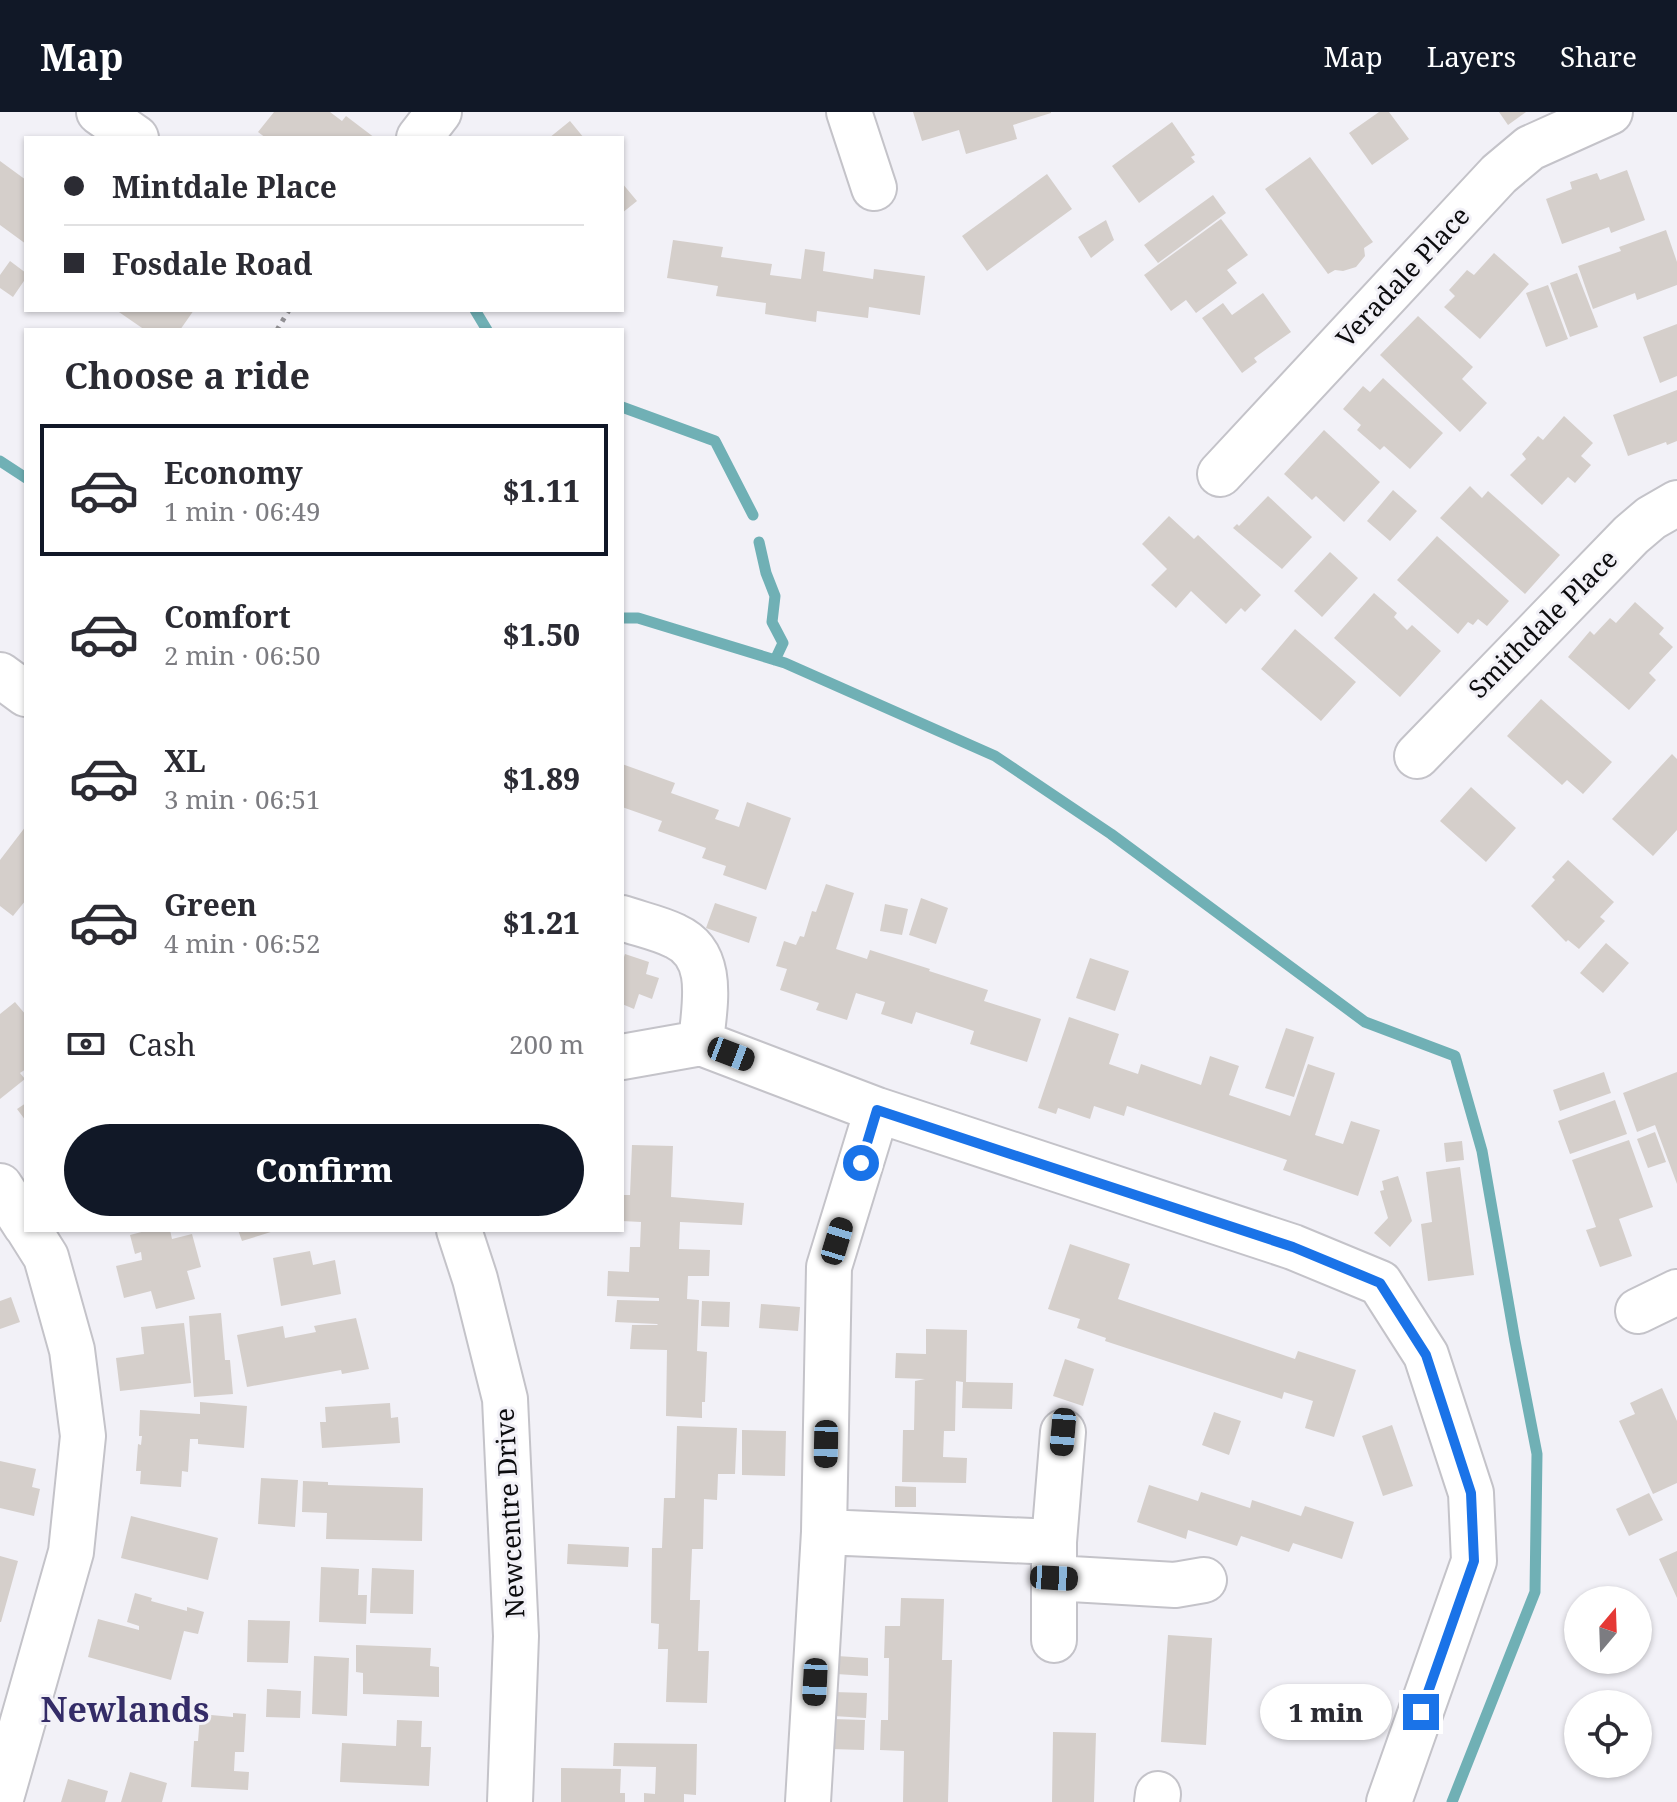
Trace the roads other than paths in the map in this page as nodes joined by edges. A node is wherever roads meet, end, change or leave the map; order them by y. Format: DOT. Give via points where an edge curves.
graph roads {
  1 [pos="99,112"];
  2 [pos="439,112"];
  3 [pos="849,112"];
  4 [pos="1610,112"];
  5 [pos="133,136"];
  6 [pos="421,136"];
  7 [pos="874,188"];
  8 [pos="1220,474"];
  9 [pos="1677,503"];
  10 [pos="0,675"];
  11 [pos="24,693"];
  12 [pos="1417,756"];
  13 [pos="624,919"];
  14 [pos="701,1043"];
  15 [pos="624,1057"];
  16 [pos="877,1110"];
  17 [pos="0,1186"];
  18 [pos="24,1223"];
  19 [pos="30,1232"];
  20 [pos="460,1232"];
  21 [pos="1677,1292"];
  22 [pos="1638,1311"];
  23 [pos="1063,1432"];
  24 [pos="824,1532"];
  25 [pos="1054,1560"];
  26 [pos="1204,1580"];
  27 [pos="1054,1640"];
  28 [pos="0,1802"];
  29 [pos="510,1802"];
  30 [pos="808,1802"];
  31 [pos="1389,1802"];
  1 -- 5 [label="street"];
  2 -- 6 [label="street"];
  3 -- 7 [label="street"];
  4 -- 8 [label="street, Veradale Place" via="1530,148 1499,174"];
  9 -- 12 [label="street, Smithdale Place" via="1631,535"];
  10 -- 11 [label="street"];
  13 -- 14 [label="street" via="677,936 696,952 705,978"];
  14 -- 15 [label="street"];
  14 -- 16 [label="street"];
  16 -- 24 [label="street" via="829,1267"];
  16 -- 31 [label="street" via="1293,1247 1380,1283 1426,1355 1471,1493 1474,1561"];
  17 -- 18 [label="street"];
  19 -- 28 [label="street" via="46,1257 72,1350 83,1436 71,1552"];
  20 -- 29 [label="street, Newcentre Drive" via="505,1399 516,1636"];
  21 -- 22 [label="street"];
  23 -- 25 [label="street"];
  24 -- 25 [label="street"];
  24 -- 30 [label="street"];
  25 -- 26 [label="street" via="1175,1585"];
  25 -- 27 [label="street"];
}
